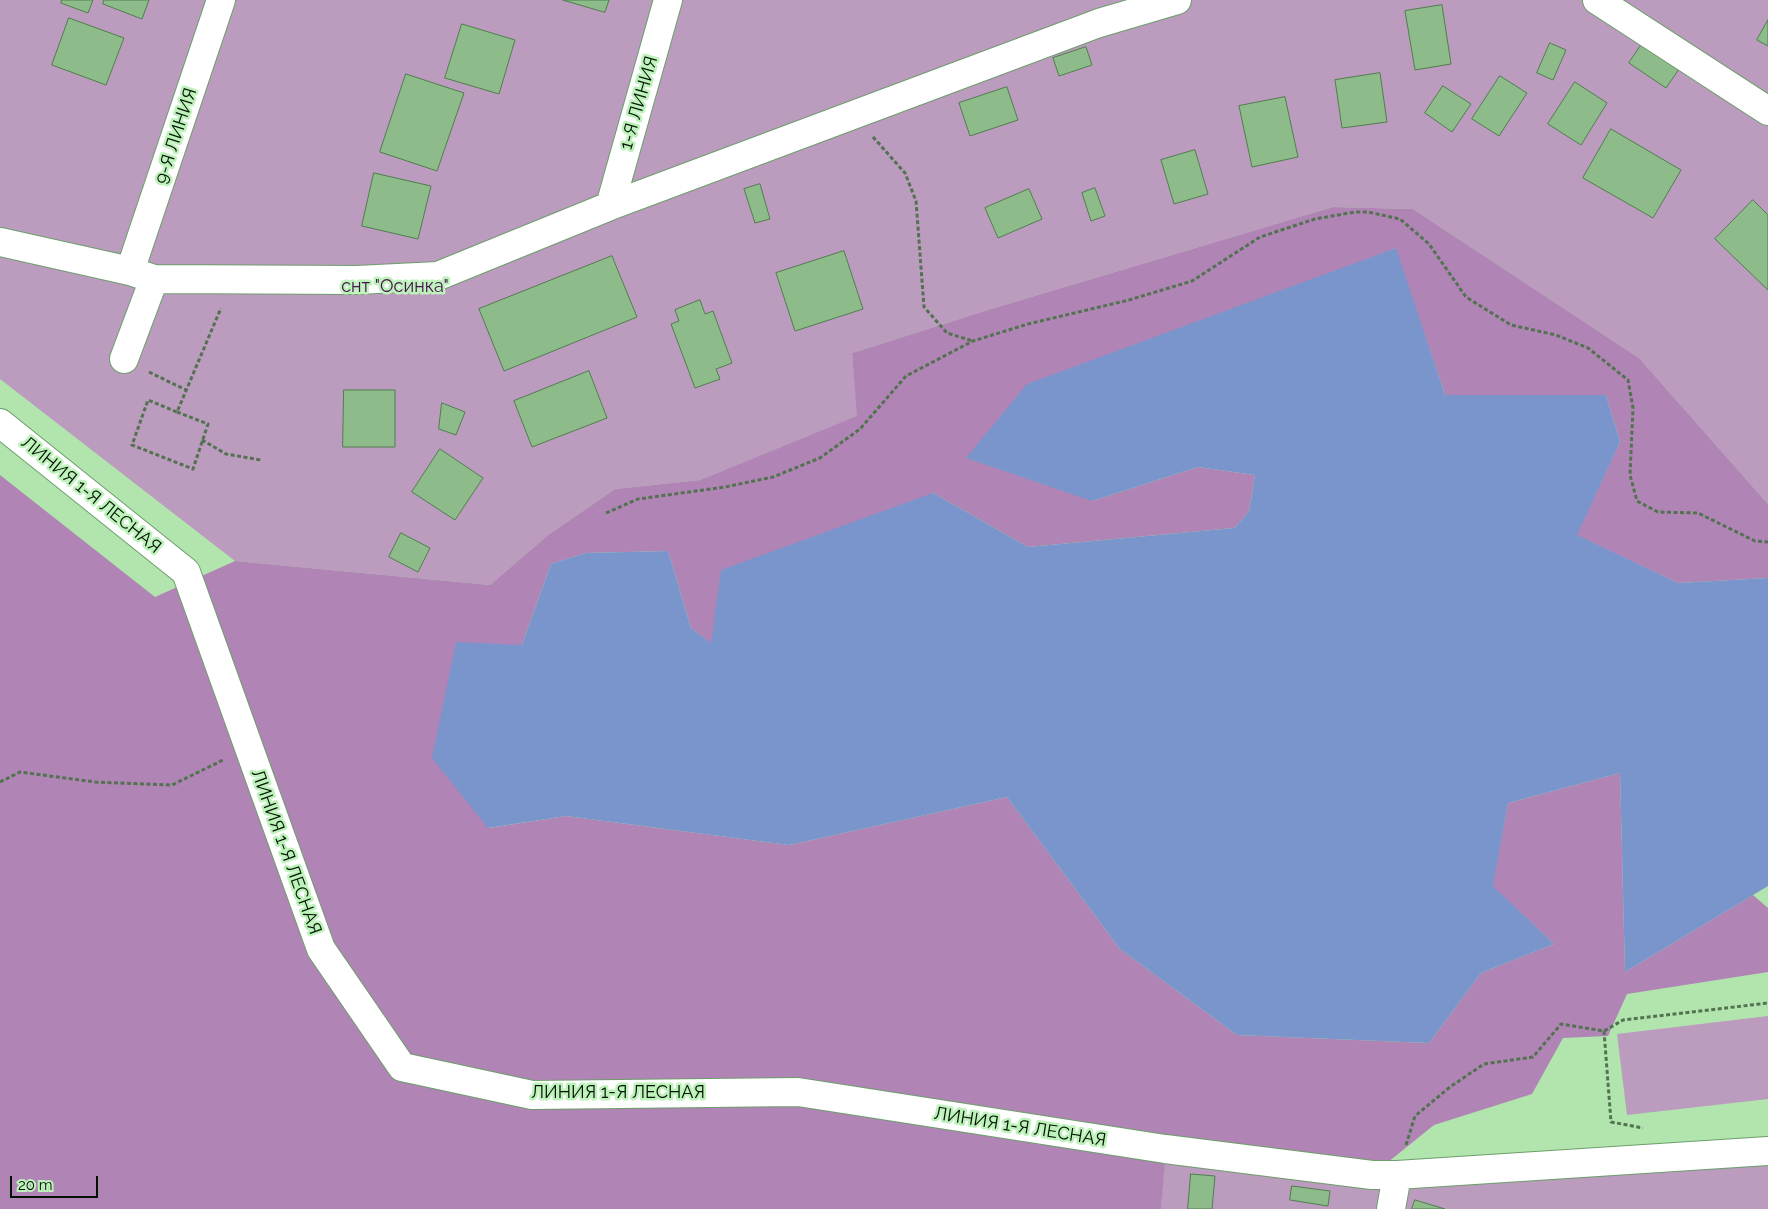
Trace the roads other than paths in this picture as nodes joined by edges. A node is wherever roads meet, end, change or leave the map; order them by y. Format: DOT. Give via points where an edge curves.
graph roads {
  1 [pos="221,0"];
  2 [pos="668,0"];
  3 [pos="1177,0"];
  4 [pos="1597,0"];
  5 [pos="1102,11"];
  6 [pos="1768,111"];
  7 [pos="610,206"];
  8 [pos="0,242"];
  9 [pos="142,275"];
  10 [pos="124,359"];
  11 [pos="0,423"];
  12 [pos="1768,1151"];
  13 [pos="1385,1175"];
  14 [pos="1391,1209"];
  1 -- 9 [label="street, 9-Я ЛИНИЯ"];
  2 -- 7 [label="street, 1-Я ЛИНИЯ"];
  3 -- 5 [label="street"];
  4 -- 6 [label="street"];
  5 -- 7 [label="street" via="852,115"];
  7 -- 9 [label="street" via="438,276 232,280"];
  8 -- 9 [label="street"];
  9 -- 10 [label="street, 9-Я ЛИНИЯ"];
  11 -- 13 [label="street, ЛИНИЯ 1-Я ЛЕСНАЯ" via="186,572 321,949 402,1067 532,1095 798,1092 1165,1149"];
  12 -- 13 [label="street, ЛИНИЯ 1-Я ЛЕСНАЯ"];
  13 -- 14 [label="street"];
}
